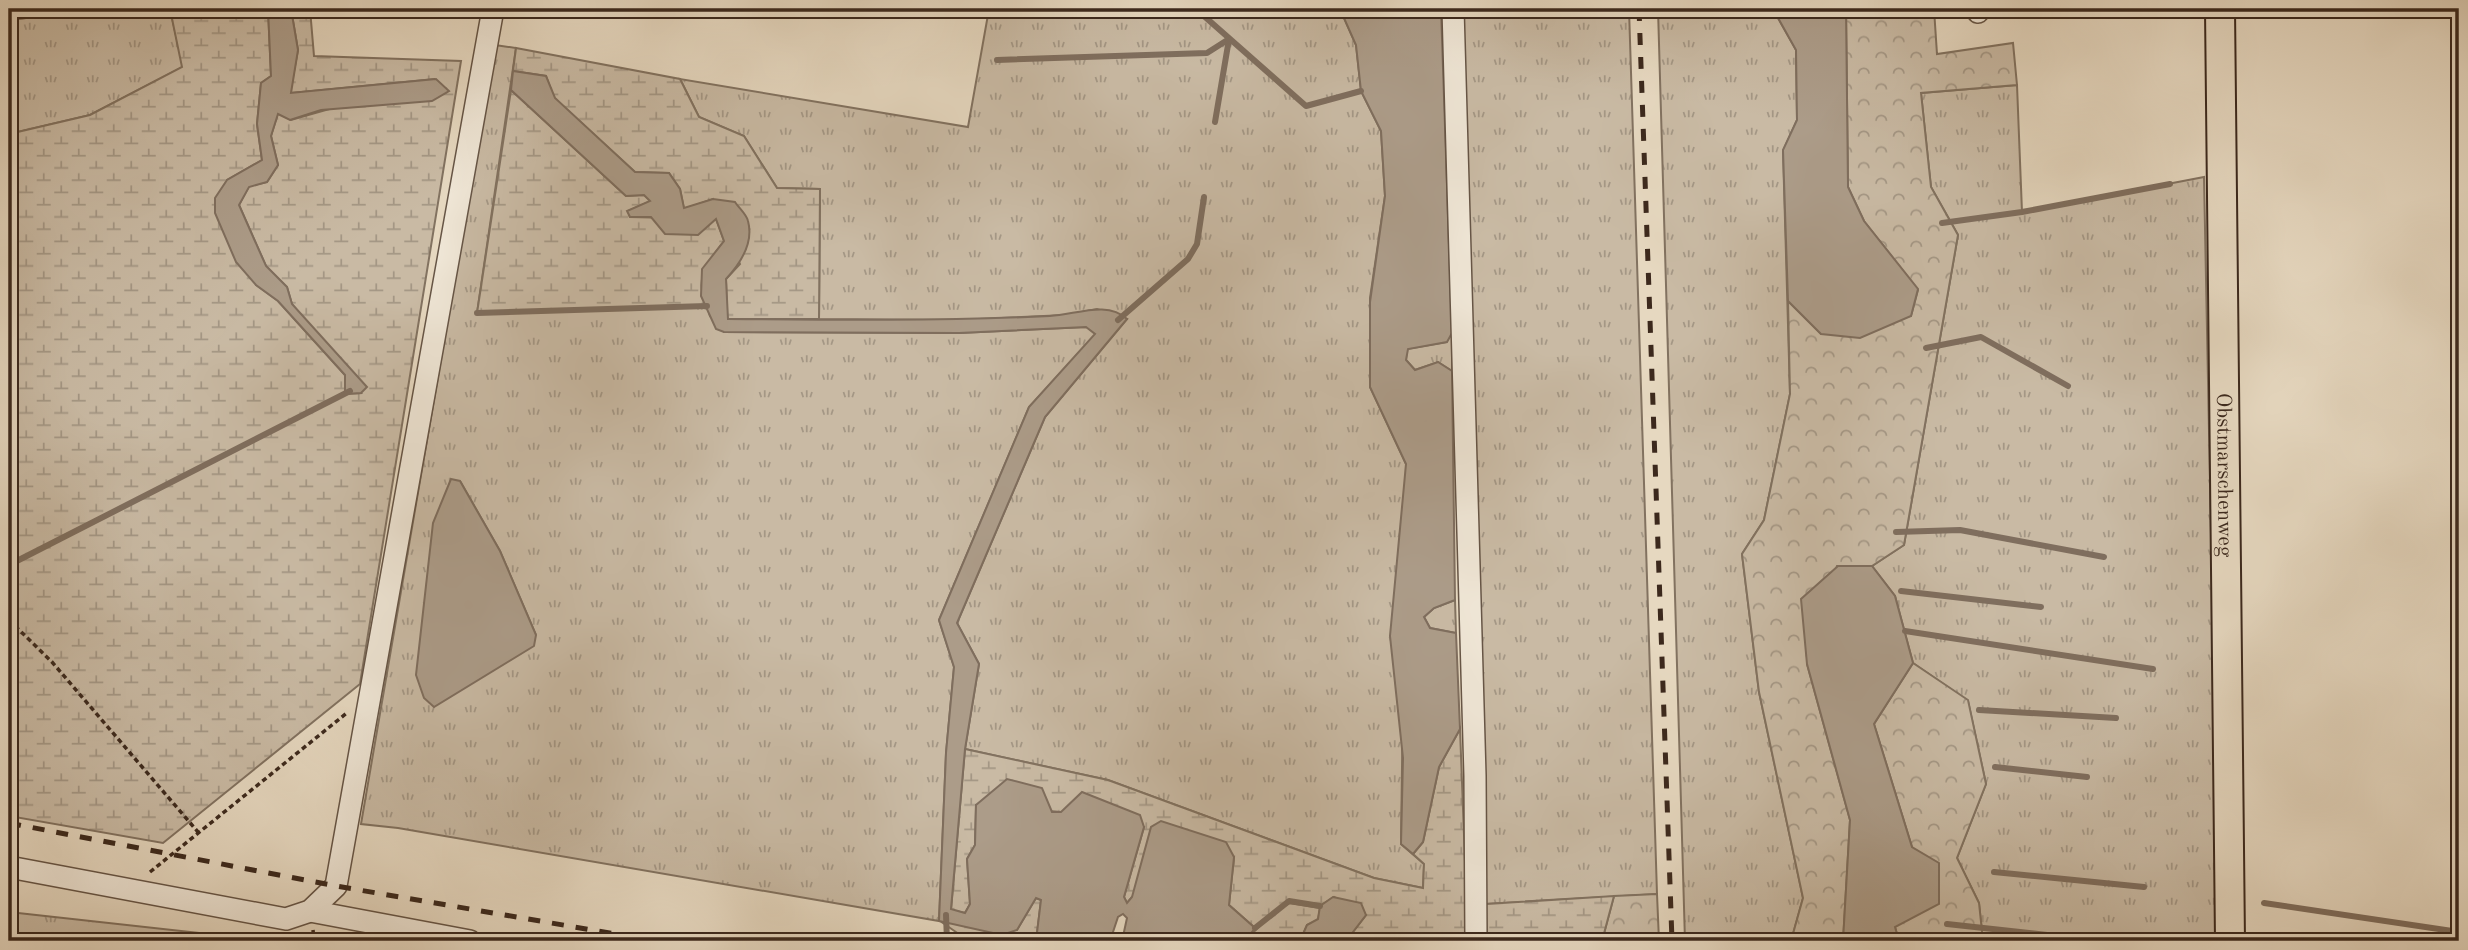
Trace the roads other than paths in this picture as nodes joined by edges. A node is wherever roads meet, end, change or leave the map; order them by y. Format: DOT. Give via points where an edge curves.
graph roads {
  1 [pos="493,9"];
  2 [pos="1453,9"];
  3 [pos="2220,9"];
  4 [pos="9,867"];
  5 [pos="310,911"];
  6 [pos="470,941"];
  7 [pos="1476,941"];
  8 [pos="2230,941"];
  1 -- 5 [label="lane" via="339,875 336,886"];
  2 -- 7 [label="lane"];
  3 -- 8 [label="main road, Obstmarschenweg"];
  4 -- 5 [label="lane" via="286,919"];
  5 -- 6 [label="lane"];
}
